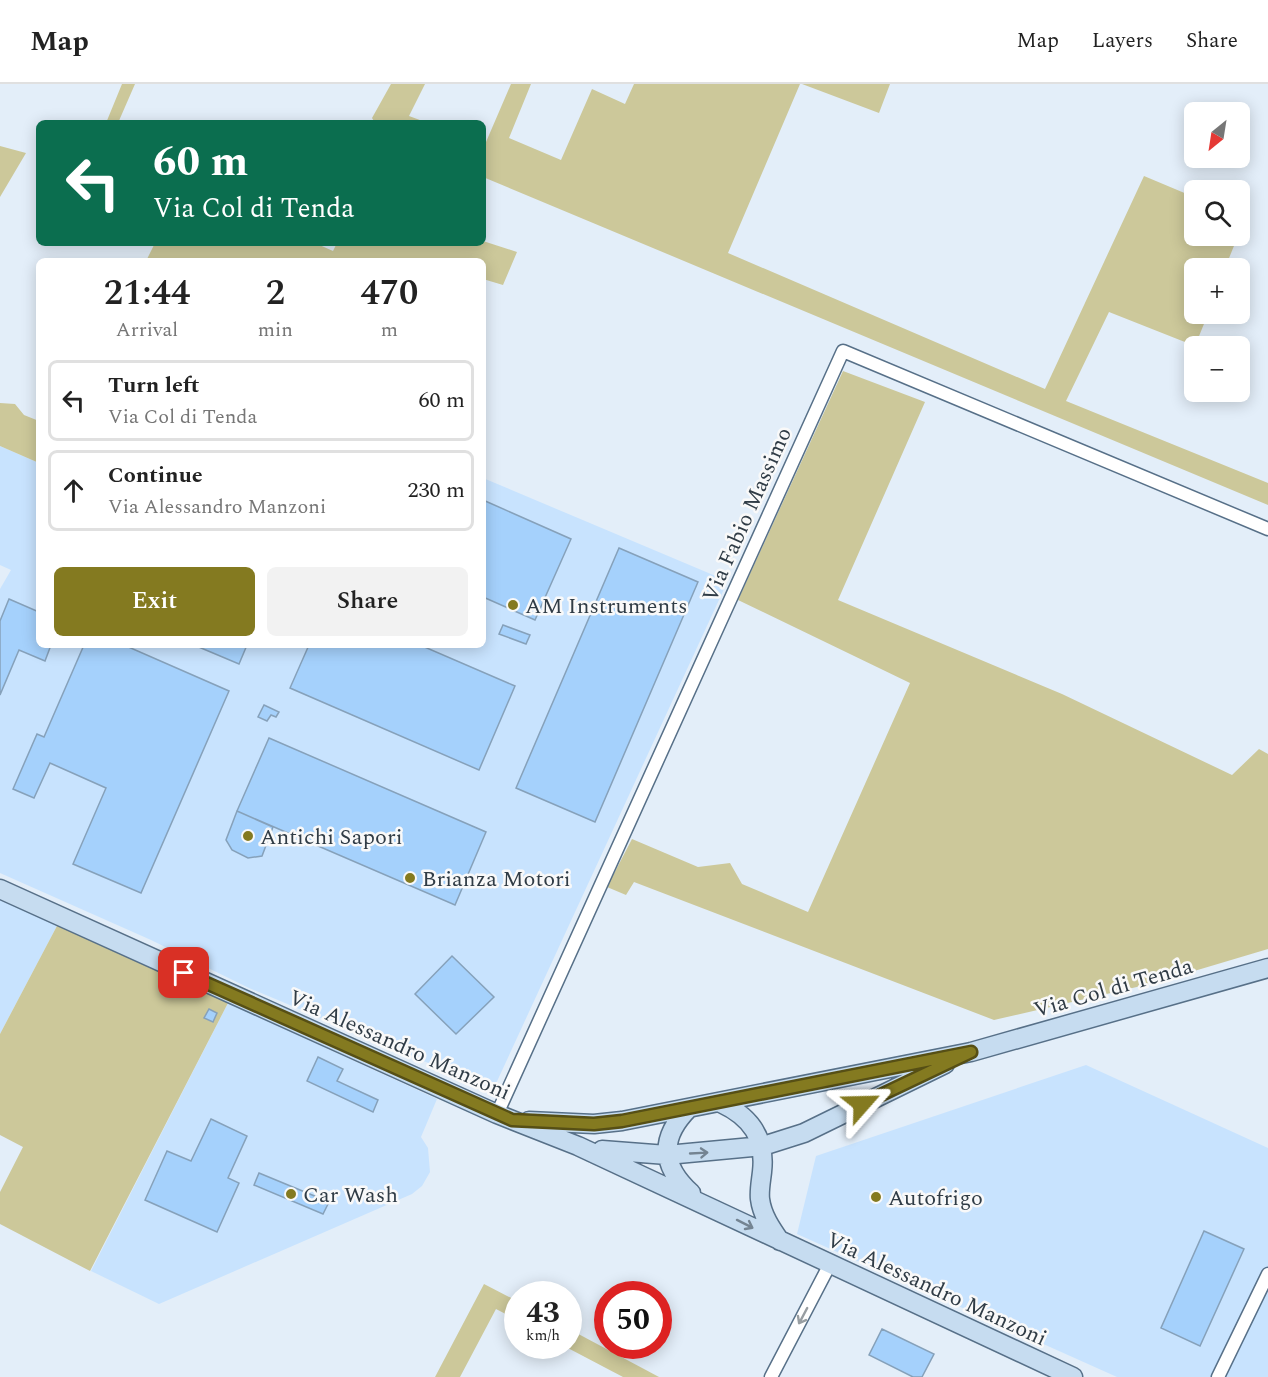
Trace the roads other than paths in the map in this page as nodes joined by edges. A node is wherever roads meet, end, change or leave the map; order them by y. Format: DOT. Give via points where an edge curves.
graph roads {
  1 [pos="1268,529"];
  2 [pos="0,889"];
  3 [pos="1268,968"];
  4 [pos="971,1052"];
  5 [pos="721,1103"];
  6 [pos="689,1108"];
  7 [pos="505,1117"];
  8 [pos="578,1146"];
  9 [pos="763,1146"];
  10 [pos="668,1155"];
  11 [pos="703,1203"];
  12 [pos="781,1242"];
  13 [pos="830,1264"];
  14 [pos="1268,1274"];
  15 [pos="1042,1371"];
  16 [pos="771,1377"];
  17 [pos="1072,1377"];
  18 [pos="1218,1377"];
  1 -- 7 [label="street, Via Fabio Massimo" via="843,351"];
  2 -- 7 [label="main road, Via Alessandro Manzoni"];
  3 -- 4 [label="main road, Via Col di Tenda"];
  4 -- 5 [label="main road, Via Col di Tenda"];
  4 -- 9 [label="main road, Via Col di Tenda" via="804,1133"];
  5 -- 6 [label="main road, Via Col di Tenda"];
  5 -- 9 [label="main road" via="747,1118"];
  6 -- 7 [label="main road, Via Col di Tenda" via="594,1124"];
  6 -- 10 [label="main road" via="670,1133"];
  7 -- 8 [label="main road, Via Alessandro Manzoni"];
  8 -- 10 [label="main road, Via Col di Tenda"];
  8 -- 11 [label="main road, Via Alessandro Manzoni"];
  10 -- 9 [label="main road, Via Col di Tenda, one-way"];
  9 -- 12 [label="main road" via="759,1197"];
  10 -- 11 [label="main road" via="671,1170 680,1183"];
  11 -- 12 [label="main road, Via Alessandro Manzoni, one-way"];
  12 -- 13 [label="main road, Via Alessandro Manzoni"];
  13 -- 15 [label="main road, Via Alessandro Manzoni"];
  13 -- 16 [label="street, one-way"];
  14 -- 18 [label="street"];
  15 -- 17 [label="main road, Via Alessandro Manzoni"];
}
